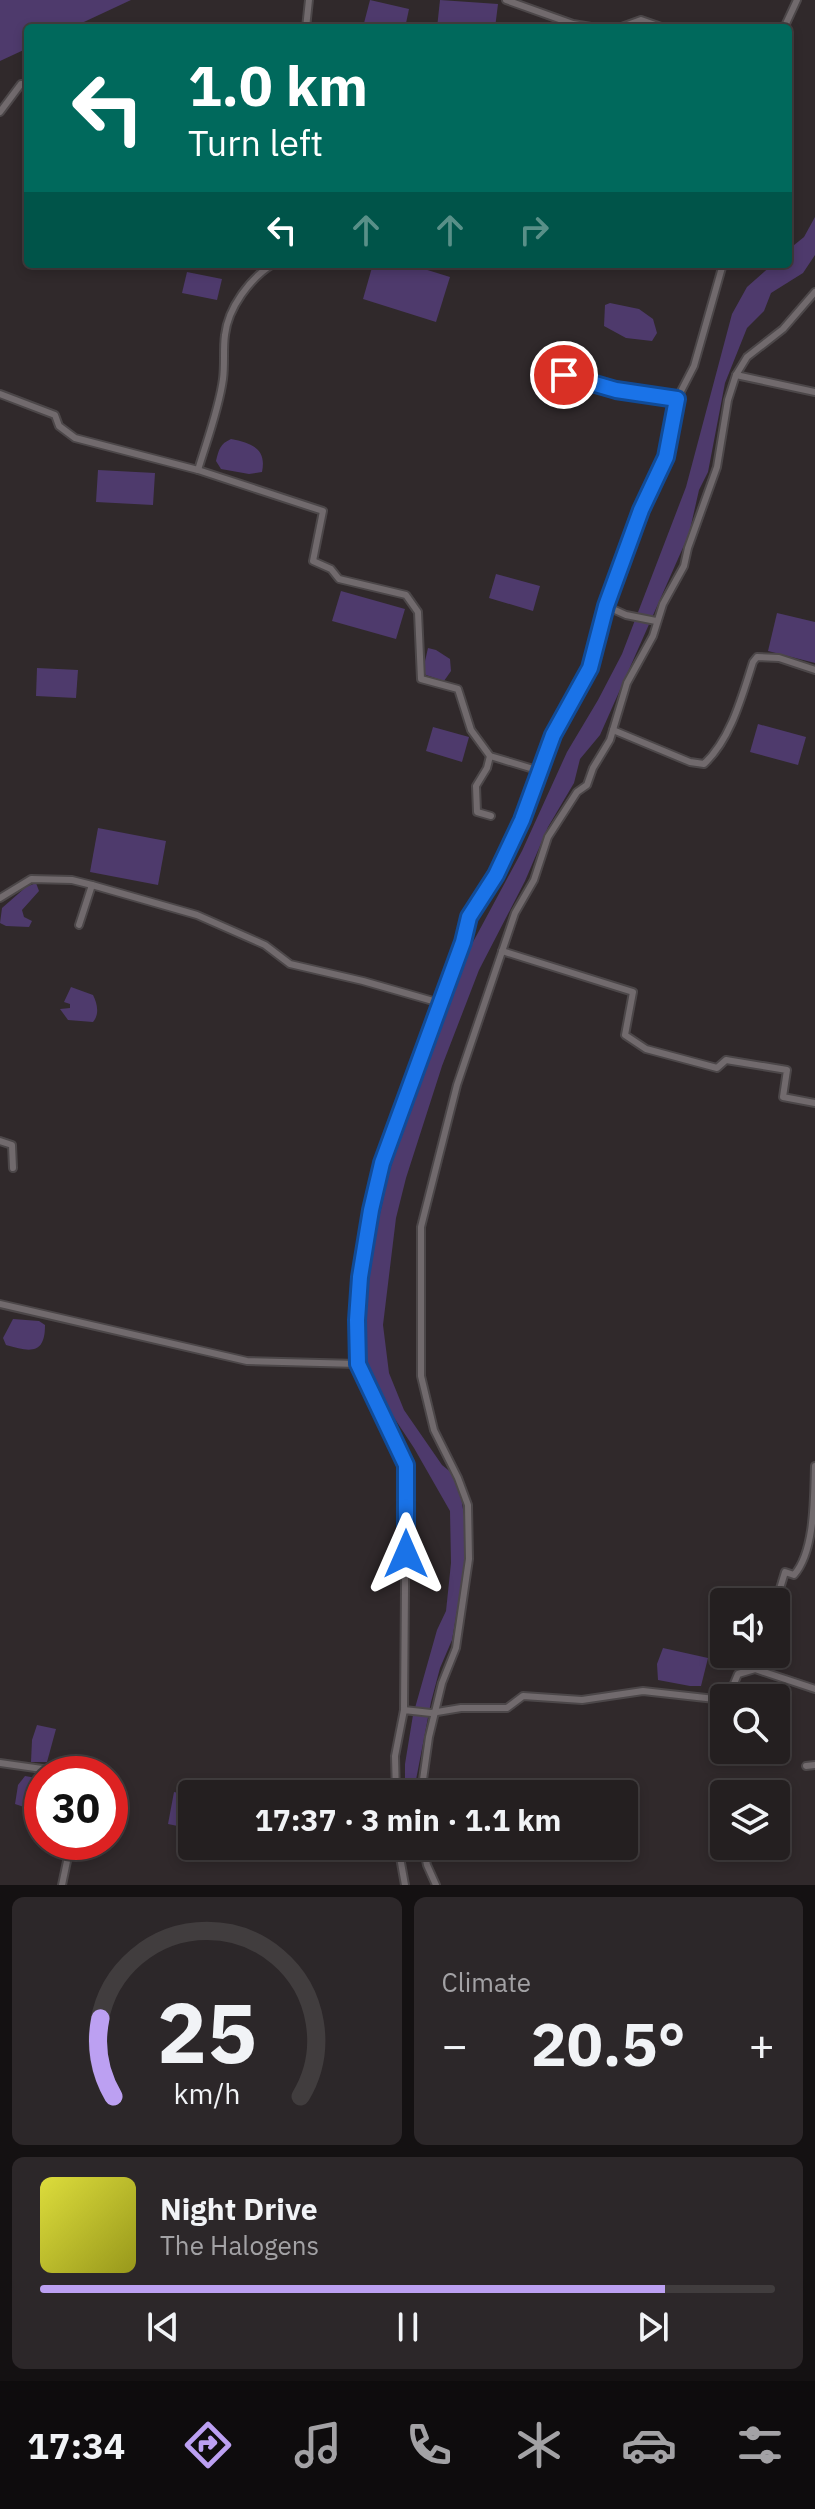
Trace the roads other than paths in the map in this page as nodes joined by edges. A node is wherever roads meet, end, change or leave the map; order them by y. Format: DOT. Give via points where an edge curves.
graph roads {
  1 [pos="309,0"];
  2 [pos="506,0"];
  3 [pos="797,0"];
  4 [pos="306,24"];
  5 [pos="573,24"];
  6 [pos="630,24"];
  7 [pos="652,24"];
  8 [pos="786,24"];
  9 [pos="24,84"];
  10 [pos="0,112"];
  11 [pos="267,268"];
  12 [pos="722,268"];
  13 [pos="815,292"];
  14 [pos="549,353"];
  15 [pos="736,375"];
  16 [pos="815,392"];
  17 [pos="0,394"];
  18 [pos="677,399"];
  19 [pos="198,470"];
  20 [pos="606,606"];
  21 [pos="655,621"];
  22 [pos="815,670"];
  23 [pos="613,730"];
  24 [pos="490,756"];
  25 [pos="540,771"];
  26 [pos="491,816"];
  27 [pos="92,885"];
  28 [pos="0,898"];
  29 [pos="79,925"];
  30 [pos="502,951"];
  31 [pos="440,1003"];
  32 [pos="815,1103"];
  33 [pos="0,1141"];
  34 [pos="13,1168"];
  35 [pos="0,1304"];
  36 [pos="358,1364"];
  37 [pos="815,1466"];
  38 [pos="814,1527"];
  39 [pos="780,1588"];
  40 [pos="755,1669"];
  41 [pos="733,1684"];
  42 [pos="815,1689"];
  43 [pos="710,1697"];
  44 [pos="404,1710"];
  45 [pos="433,1713"];
  46 [pos="0,1763"];
  47 [pos="815,1765"];
  48 [pos="24,1766"];
  49 [pos="806,1766"];
  50 [pos="396,1780"];
  51 [pos="423,1780"];
  52 [pos="67,1860"];
  53 [pos="401,1860"];
  54 [pos="426,1860"];
  55 [pos="62,1885"];
  56 [pos="405,1885"];
  57 [pos="436,1885"];
  1 -- 4 [label="street"];
  2 -- 5 [label="street"];
  3 -- 8 [label="street"];
  6 -- 7 [label="street"];
  9 -- 10 [label="street"];
  11 -- 19 [label="street" via="232,311 225,333 223,380"];
  12 -- 18 [label="street" via="694,366"];
  13 -- 15 [label="street" via="783,329 747,357"];
  14 -- 18 [label="street" via="564,375"];
  15 -- 16 [label="street"];
  15 -- 21 [label="street" via="717,467 684,566"];
  17 -- 19 [label="street" via="55,415 59,426 75,438"];
  18 -- 20 [label="street" via="666,457"];
  19 -- 24 [label="street" via="323,511 313,561 339,579 406,595 418,612 421,679 458,689 471,730"];
  20 -- 21 [label="street"];
  20 -- 25 [label="street" via="590,668 553,735"];
  21 -- 23 [label="street"];
  22 -- 23 [label="street" via="757,657 733,719 704,764"];
  23 -- 30 [label="street" via="587,785 548,837"];
  24 -- 25 [label="street"];
  24 -- 26 [label="street" via="476,786 477,812"];
  25 -- 31 [label="street" via="496,875 469,917"];
  27 -- 28 [label="street" via="31,879"];
  27 -- 29 [label="street"];
  27 -- 31 [label="street" via="197,915 265,945 290,964"];
  30 -- 32 [label="street" via="633,992 625,1035 646,1049 717,1068 726,1060 787,1070 783,1097"];
  30 -- 45 [label="street" via="457,1085 421,1227 421,1376 434,1430 468,1505 469,1532 456,1648"];
  31 -- 36 [label="street" via="382,1163 371,1210 358,1299"];
  33 -- 34 [label="street" via="12,1145"];
  35 -- 36 [label="street" via="247,1361"];
  36 -- 44 [label="street" via="406,1465"];
  37 -- 38 [label="street"];
  38 -- 39 [label="street" via="802,1567 794,1575 785,1572"];
  40 -- 41 [label="street" via="738,1674"];
  40 -- 42 [label="street"];
  43 -- 45 [label="street" via="643,1691 582,1700 523,1696 507,1708"];
  44 -- 45 [label="street"];
  44 -- 50 [label="street"];
  45 -- 51 [label="street"];
  46 -- 48 [label="street"];
  47 -- 49 [label="street"];
  52 -- 55 [label="street"];
  53 -- 56 [label="street"];
  54 -- 57 [label="street"];
}
